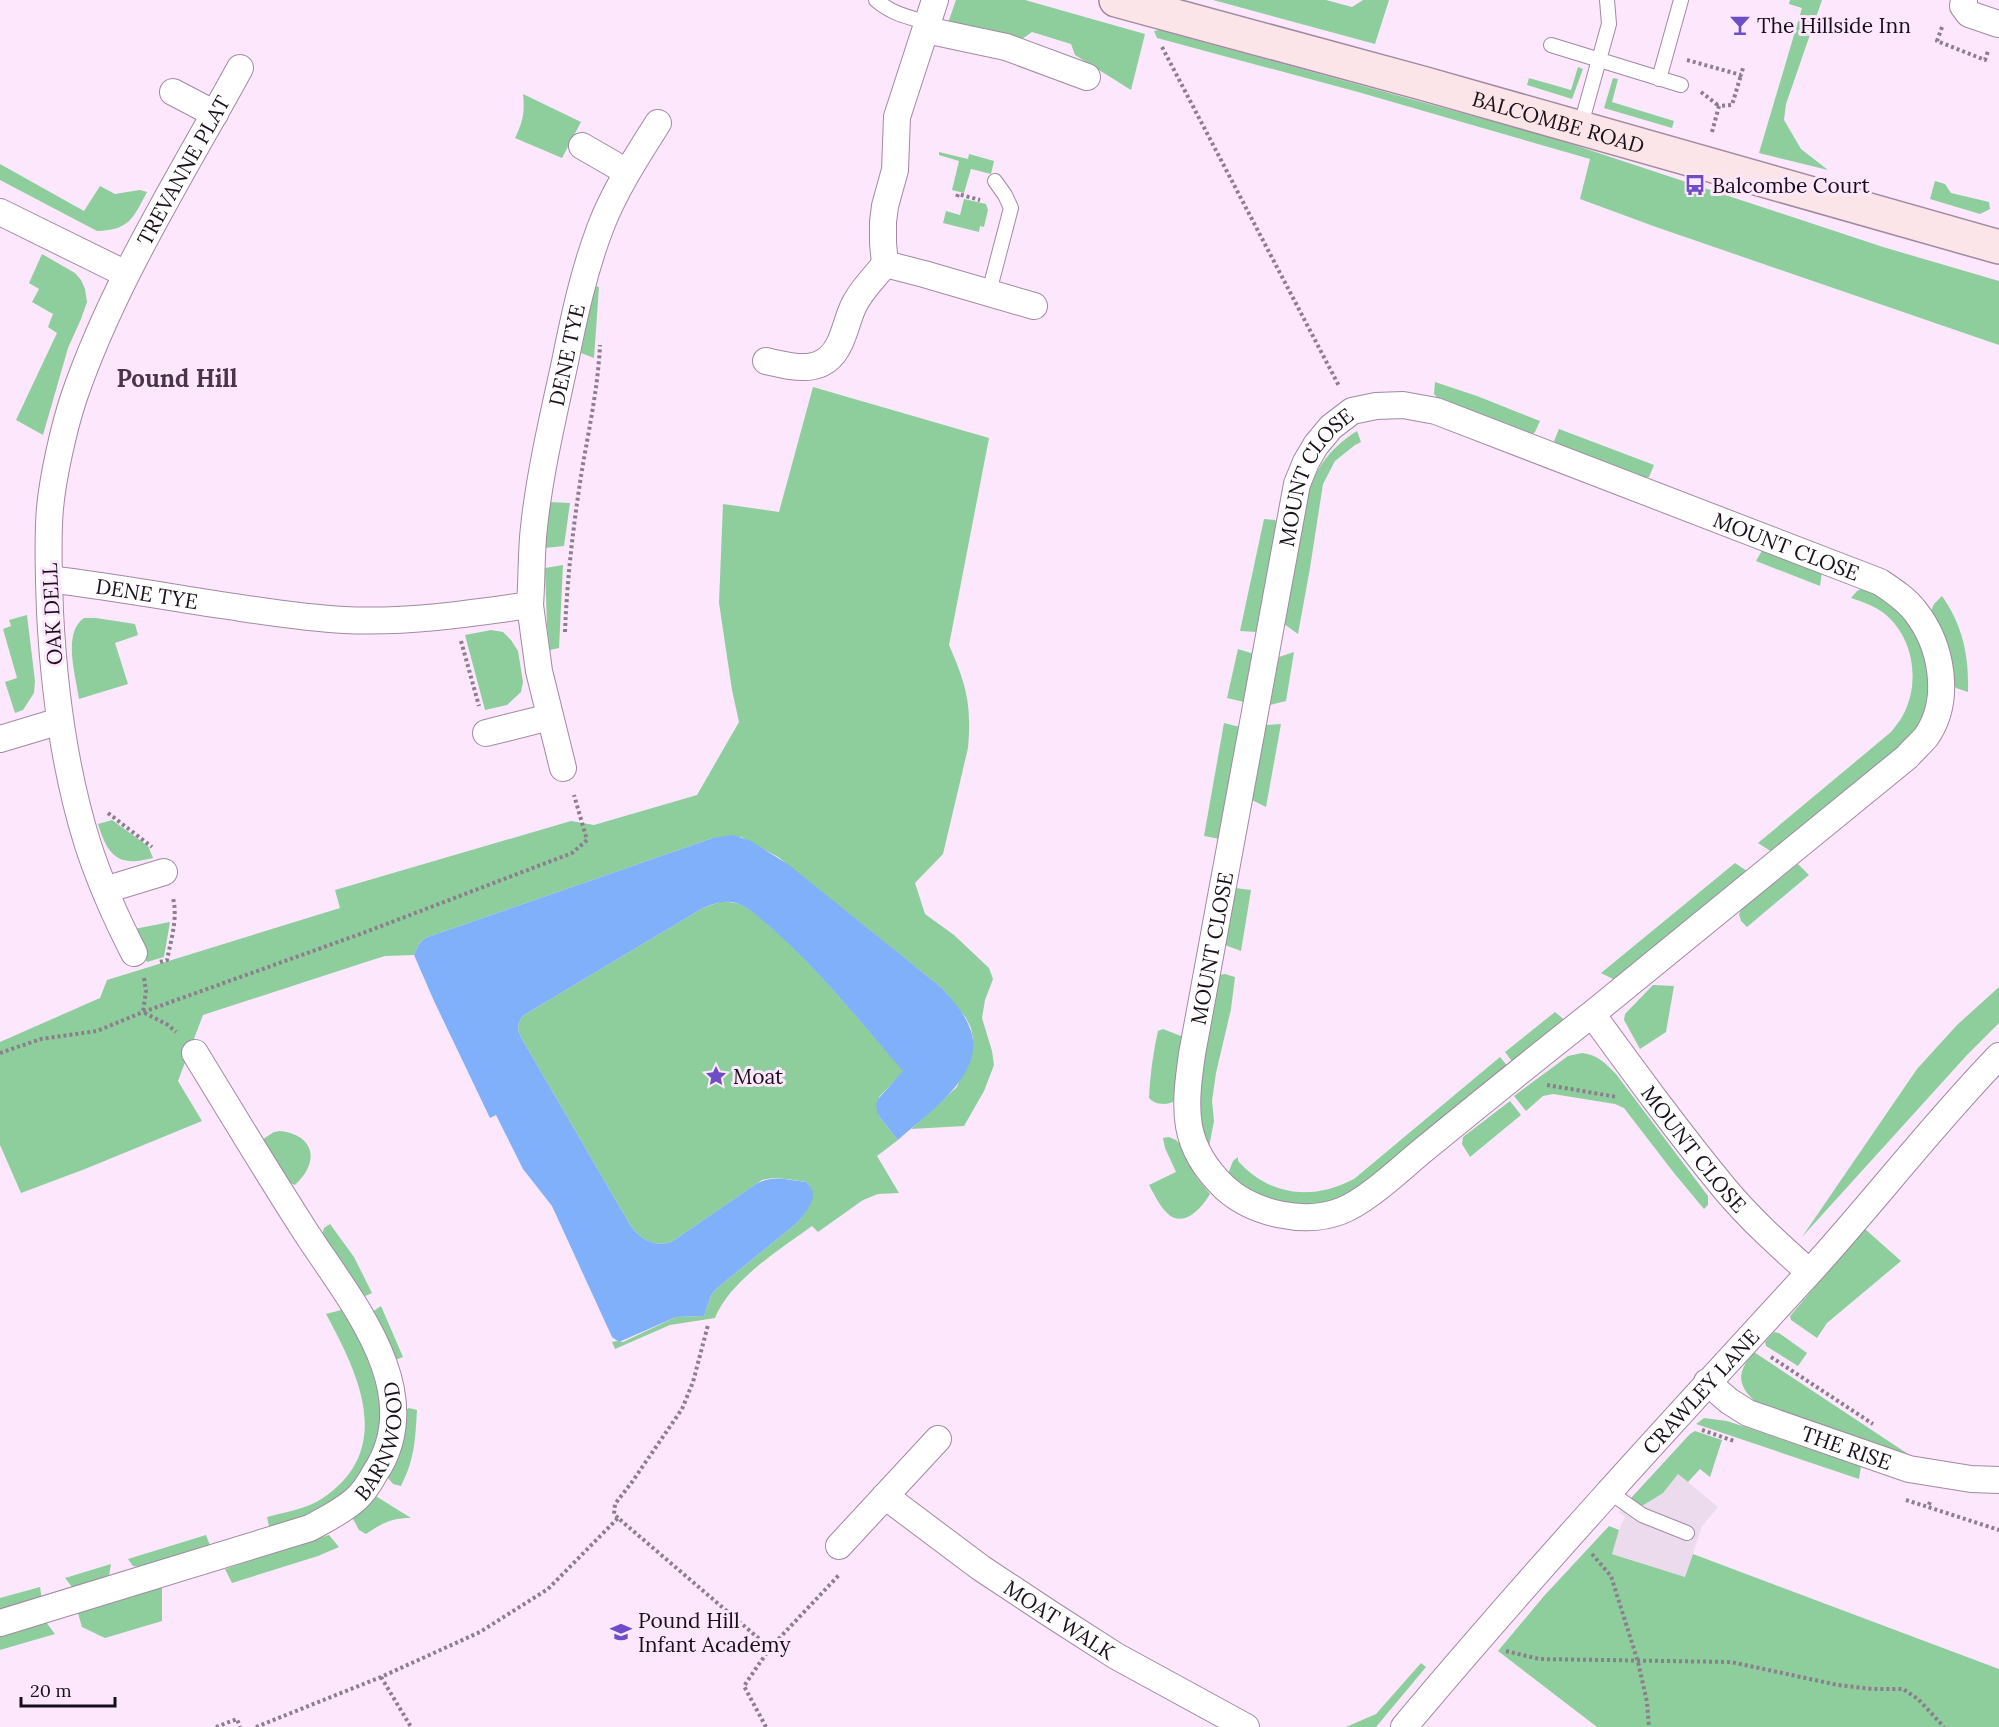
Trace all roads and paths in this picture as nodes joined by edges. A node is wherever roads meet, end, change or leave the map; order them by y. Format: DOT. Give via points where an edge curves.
graph roads {
  1 [pos="876,0"];
  2 [pos="1116,0"];
  3 [pos="1607,0"];
  4 [pos="1681,0"];
  5 [pos="1964,0"];
  6 [pos="930,17"];
  7 [pos="1998,24"];
  8 [pos="1159,42"];
  9 [pos="1551,45"];
  10 [pos="1666,54"];
  11 [pos="1599,60"];
  12 [pos="240,68"];
  13 [pos="1743,68"];
  14 [pos="1741,75"];
  15 [pos="1087,77"];
  16 [pos="1659,79"];
  17 [pos="1681,85"];
  18 [pos="173,92"];
  19 [pos="215,114"];
  20 [pos="658,123"];
  21 [pos="1580,128"];
  22 [pos="582,146"];
  23 [pos="1703,163"];
  24 [pos="627,172"];
  25 [pos="994,181"];
  26 [pos="0,212"];
  27 [pos="1999,247"];
  28 [pos="885,264"];
  29 [pos="126,274"];
  30 [pos="989,292"];
  31 [pos="1034,306"];
  32 [pos="600,340"];
  33 [pos="766,361"];
  34 [pos="1352,411"];
  35 [pos="49,579"];
  36 [pos="531,604"];
  37 [pos="455,616"];
  38 [pos="564,636"];
  39 [pos="550,717"];
  40 [pos="60,721"];
  41 [pos="486,733"];
  42 [pos="0,740"];
  43 [pos="563,768"];
  44 [pos="164,872"];
  45 [pos="105,890"];
  46 [pos="134,953"];
  47 [pos="143,1012"];
  48 [pos="1592,1014"];
  49 [pos="0,1053"];
  50 [pos="195,1053"];
  51 [pos="1999,1056"];
  52 [pos="1510,1080"];
  53 [pos="1656,1102"];
  54 [pos="1809,1272"];
  55 [pos="708,1325"];
  56 [pos="1746,1340"];
  57 [pos="1707,1382"];
  58 [pos="1876,1426"];
  59 [pos="938,1439"];
  60 [pos="1942,1476"];
  61 [pos="1999,1480"];
  62 [pos="1608,1491"];
  63 [pos="885,1496"];
  64 [pos="618,1518"];
  65 [pos="1997,1529"];
  66 [pos="1573,1530"];
  67 [pos="1687,1533"];
  68 [pos="839,1546"];
  69 [pos="0,1623"];
  70 [pos="1478,1638"];
  71 [pos="770,1648"];
  72 [pos="1638,1662"];
  73 [pos="381,1677"];
  74 [pos="216,1727"];
  75 [pos="240,1727"];
  76 [pos="256,1727"];
  77 [pos="411,1727"];
  78 [pos="766,1727"];
  79 [pos="1246,1727"];
  80 [pos="1404,1727"];
  81 [pos="1649,1727"];
  82 [pos="1944,1727"];
  1 -- 6 [label="lane" via="898,15"];
  2 -- 21 [label="main road, BALCOMBE ROAD"];
  3 -- 11 [label="lane" via="1609,24"];
  4 -- 10 [label="lane"];
  5 -- 7 [label="street" via="1963,6 1970,14"];
  6 -- 15 [label="street"];
  6 -- 28 [label="street" via="897,117 895,170 883,222"];
  8 -- 34 [label="path"];
  9 -- 11 [label="lane"];
  10 -- 14 [label="path"];
  10 -- 16 [label="lane"];
  11 -- 16 [label="lane"];
  11 -- 21 [label="lane"];
  12 -- 19 [label="street, TREVANNE PLAT"];
  13 -- 14 [label="path"];
  14 -- 23 [label="path" via="1732,105 1719,106"];
  16 -- 17 [label="lane"];
  18 -- 19 [label="street"];
  19 -- 29 [label="street, TREVANNE PLAT"];
  20 -- 24 [label="street, DENE TYE"];
  21 -- 23 [label="main road, BALCOMBE ROAD"];
  22 -- 24 [label="street"];
  23 -- 27 [label="main road, BALCOMBE ROAD"];
  24 -- 36 [label="street, DENE TYE" via="601,226 573,325 543,467 534,530"];
  25 -- 30 [label="lane" via="1011,208"];
  26 -- 29 [label="street"];
  28 -- 30 [label="street"];
  28 -- 33 [label="street" via="855,301 836,350 828,360 804,368"];
  29 -- 35 [label="street, OAK DELL" via="74,398 60,452 50,507"];
  30 -- 31 [label="street"];
  32 -- 38 [label="path"];
  34 -- 48 [label="street, MOUNT CLOSE" via="1402,405 1436,411 1499,434 1880,582 1915,610 1927,629 1940,669 1941,691 1938,713 1926,736 1906,757"];
  34 -- 52 [label="street, MOUNT CLOSE" via="1316,445 1297,484 1192,1054 1186,1114 1190,1138 1214,1177 1232,1194 1272,1212 1321,1217 1362,1198"];
  35 -- 37 [label="street, DENE TYE" via="275,614 393,621"];
  35 -- 40 [label="street, OAK DELL"];
  36 -- 37 [label="street, DENE TYE"];
  36 -- 39 [label="street, DENE TYE" via="539,671"];
  37 -- 41 [label="path"];
  39 -- 41 [label="street"];
  39 -- 43 [label="street, DENE TYE"];
  40 -- 42 [label="street"];
  40 -- 45 [label="street, OAK DELL" via="88,846"];
  43 -- 47 [label="path" via="587,840 572,853"];
  44 -- 45 [label="street"];
  45 -- 46 [label="street, OAK DELL"];
  46 -- 47 [label="path" via="142,968 146,991"];
  47 -- 49 [label="path" via="97,1031 41,1039"];
  47 -- 50 [label="path" via="168,1024"];
  48 -- 52 [label="street, MOUNT CLOSE"];
  48 -- 53 [label="street, MOUNT CLOSE"];
  50 -- 69 [label="street, BARNWOOD" via="356,1308 378,1350 392,1403 389,1443 381,1464 358,1498 310,1528"];
  51 -- 54 [label="street, CRAWLEY LANE"];
  52 -- 53 [label="path"];
  53 -- 54 [label="street, MOUNT CLOSE" via="1725,1190"];
  54 -- 56 [label="street, CRAWLEY LANE"];
  55 -- 64 [label="path" via="682,1408 615,1504 614,1514"];
  56 -- 57 [label="street, CRAWLEY LANE"];
  56 -- 58 [label="path"];
  57 -- 60 [label="street, THE RISE" via="1748,1413 1909,1469"];
  57 -- 62 [label="street, CRAWLEY LANE"];
  59 -- 63 [label="street"];
  60 -- 61 [label="street, THE RISE"];
  60 -- 65 [label="path" via="1928,1507"];
  62 -- 66 [label="street, CRAWLEY LANE"];
  62 -- 67 [label="lane" via="1641,1515"];
  63 -- 68 [label="street"];
  63 -- 79 [label="street, MOAT WALK" via="981,1568 1116,1656"];
  64 -- 71 [label="path"];
  64 -- 73 [label="path" via="548,1589 480,1632"];
  66 -- 70 [label="street, CRAWLEY LANE"];
  66 -- 72 [label="path" via="1611,1576"];
  68 -- 71 [label="path" via="853,1560"];
  70 -- 72 [label="path" via="1503,1650 1539,1659"];
  70 -- 80 [label="street, CRAWLEY LANE"];
  71 -- 78 [label="path" via="744,1686"];
  72 -- 81 [label="path"];
  72 -- 82 [label="path" via="1731,1662 1838,1685 1903,1689"];
  73 -- 76 [label="path"];
  73 -- 77 [label="path"];
  74 -- 75 [label="path" via="237,1719"];
}
